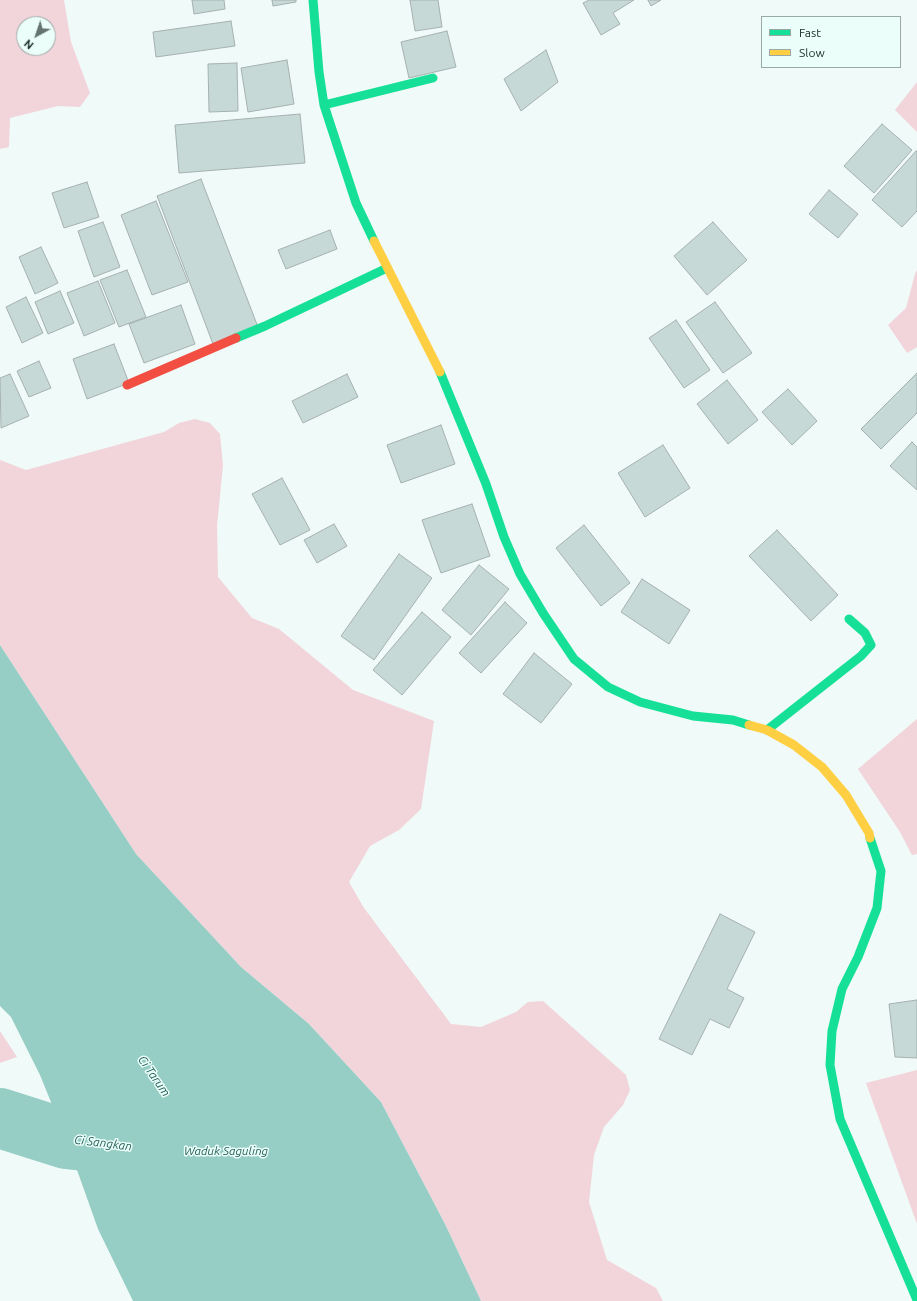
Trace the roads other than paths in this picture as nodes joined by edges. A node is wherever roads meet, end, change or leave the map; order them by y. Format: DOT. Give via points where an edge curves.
graph roads {
  1 [pos="313,0"];
  2 [pos="432,78"];
  3 [pos="324,105"];
  4 [pos="387,268"];
  5 [pos="127,385"];
  6 [pos="849,620"];
  7 [pos="767,730"];
  8 [pos="917,1300"];
  1 -- 3 [label="street"];
  2 -- 3 [label="street"];
  3 -- 4 [label="street" via="356,203"];
  4 -- 5 [label="street" via="265,326"];
  4 -- 7 [label="street" via="439,370 520,574 574,659 608,686 640,702 692,716 733,720"];
  6 -- 7 [label="street" via="865,633 871,645 861,656"];
  7 -- 8 [label="street" via="794,745 822,767 846,795 869,833 881,871 877,908 842,989 832,1031 830,1065 840,1119"];
}
